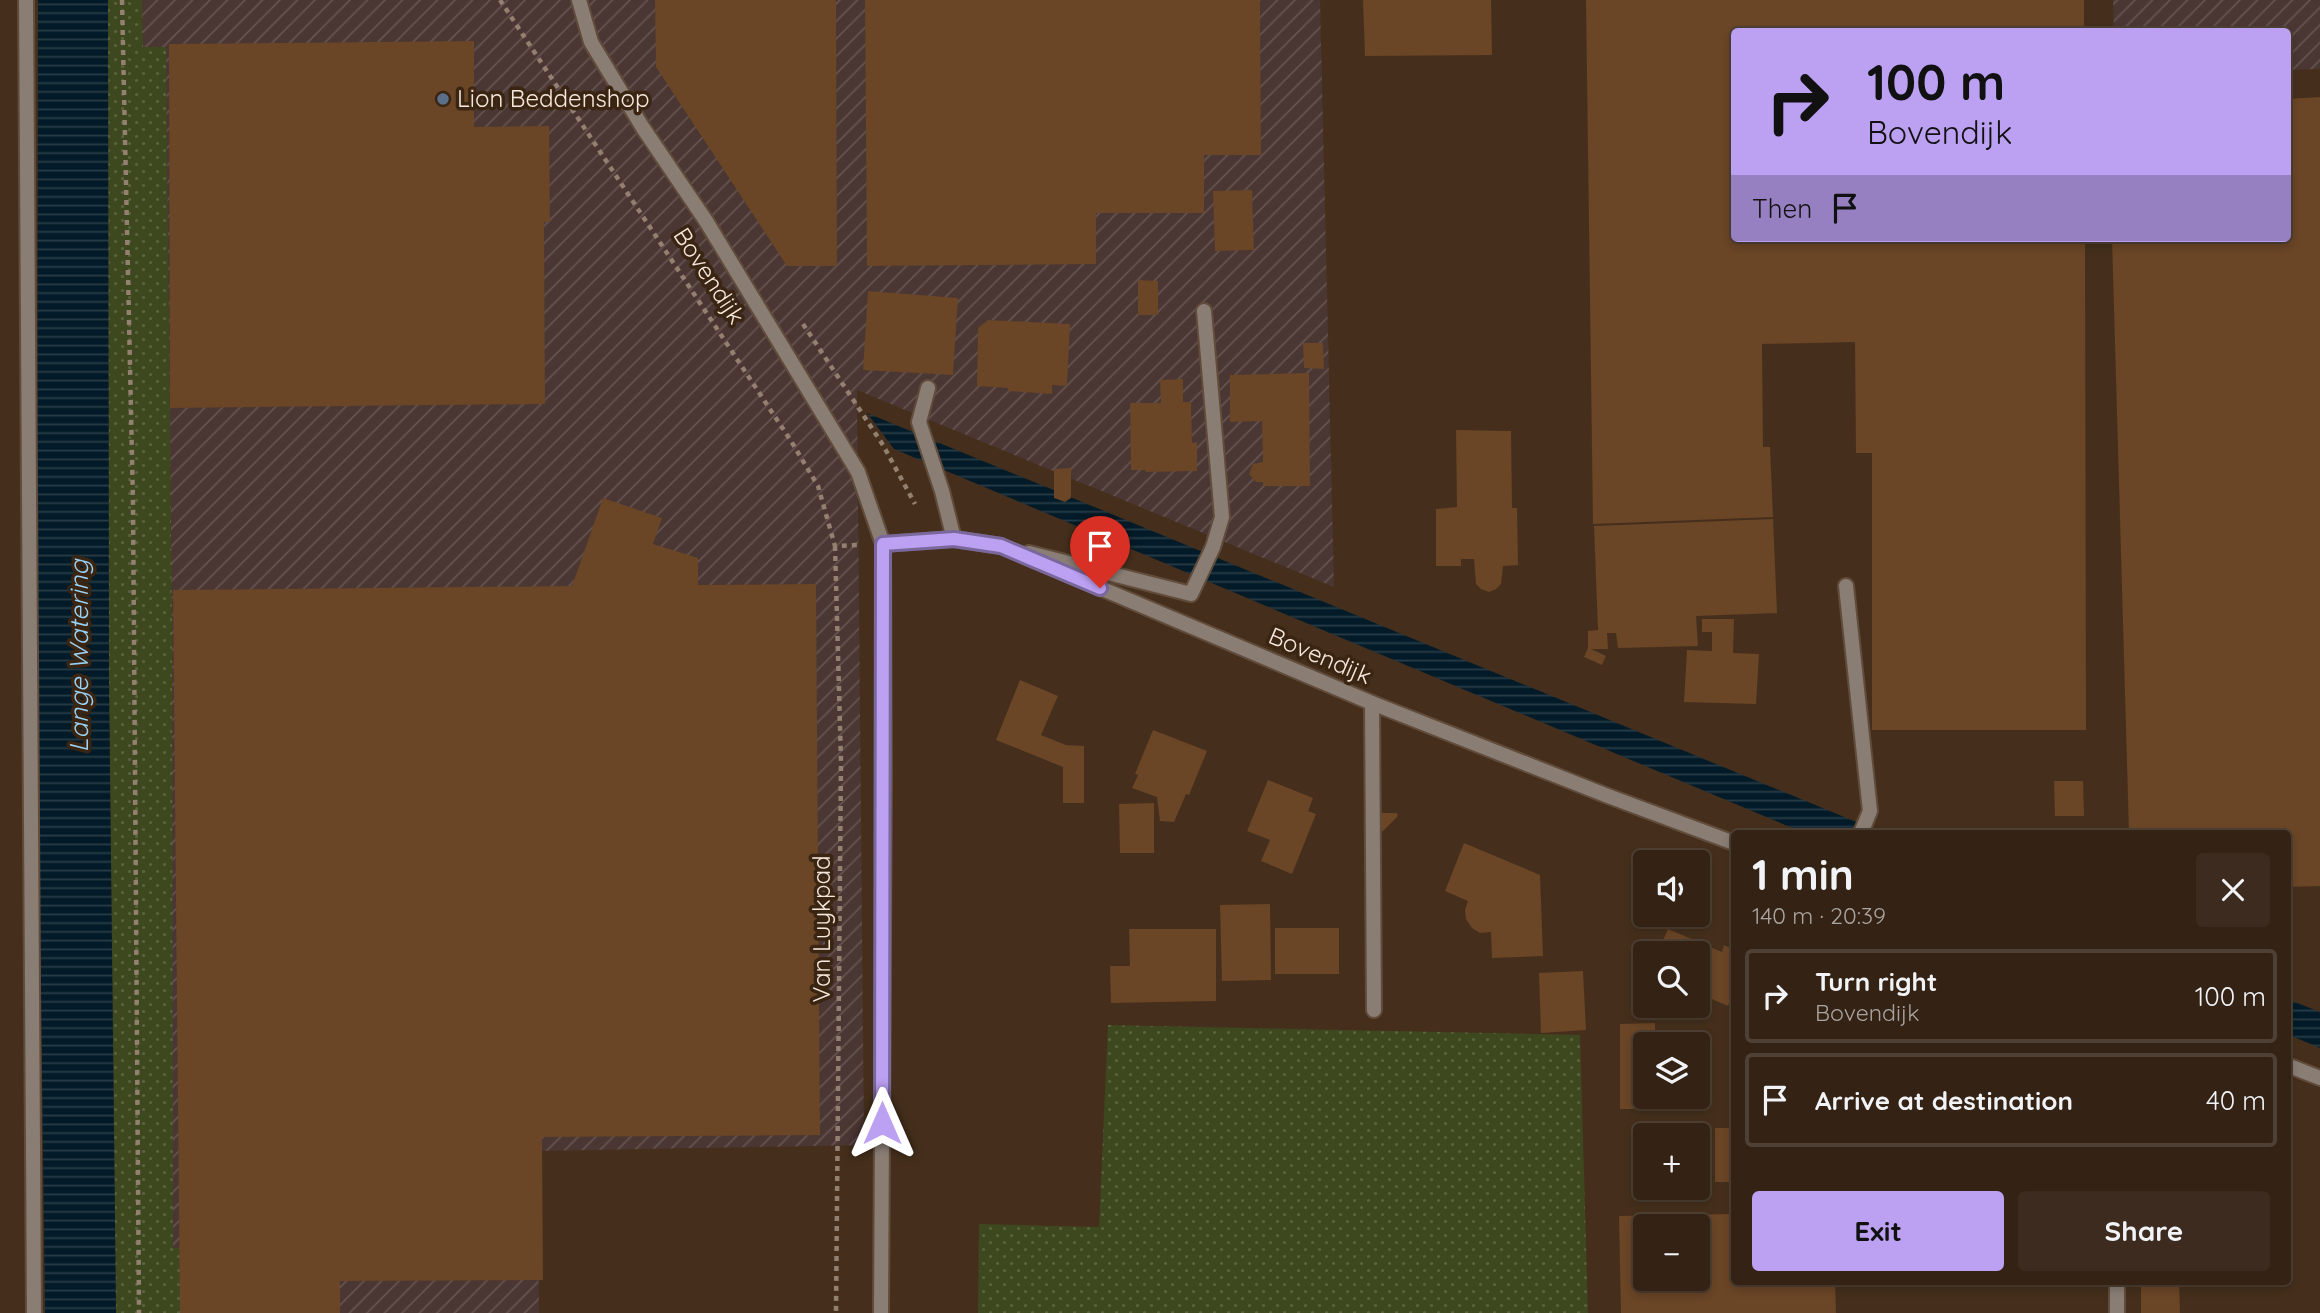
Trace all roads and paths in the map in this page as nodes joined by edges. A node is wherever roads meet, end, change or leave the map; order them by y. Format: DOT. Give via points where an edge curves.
graph roads {
  1 [pos="26,0"];
  2 [pos="122,0"];
  3 [pos="500,0"];
  4 [pos="579,0"];
  5 [pos="1204,311"];
  6 [pos="928,388"];
  7 [pos="954,539"];
  8 [pos="883,544"];
  9 [pos="835,546"];
  10 [pos="1001,546"];
  11 [pos="1846,586"];
  12 [pos="1372,703"];
  13 [pos="1862,830"];
  14 [pos="1731,842"];
  15 [pos="1374,1010"];
  16 [pos="2291,1067"];
  17 [pos="2320,1078"];
  18 [pos="2117,1285"];
  19 [pos="34,1313"];
  20 [pos="139,1313"];
  21 [pos="836,1313"];
  22 [pos="881,1313"];
  23 [pos="2117,1313"];
  1 -- 19 [label="street"];
  2 -- 20 [label="path" via="133,489"];
  3 -- 9 [label="path, Bovendijk" via="809,471 824,503"];
  4 -- 8 [label="street, Bovendijk" via="591,42 706,220 858,472"];
  5 -- 10 [label="street" via="1222,517 1191,594"];
  6 -- 7 [label="street" via="919,422"];
  7 -- 8 [label="street, Bovendijk"];
  7 -- 10 [label="street, Bovendijk"];
  8 -- 9 [label="path"];
  8 -- 22 [label="street"];
  9 -- 21 [label="path, Van Luykpad" via="841,762"];
  10 -- 12 [label="street, Bovendijk"];
  11 -- 13 [label="street" via="1870,811"];
  12 -- 14 [label="street, Bovendijk"];
  12 -- 15 [label="street"];
  16 -- 17 [label="street"];
  18 -- 23 [label="street"];
}
